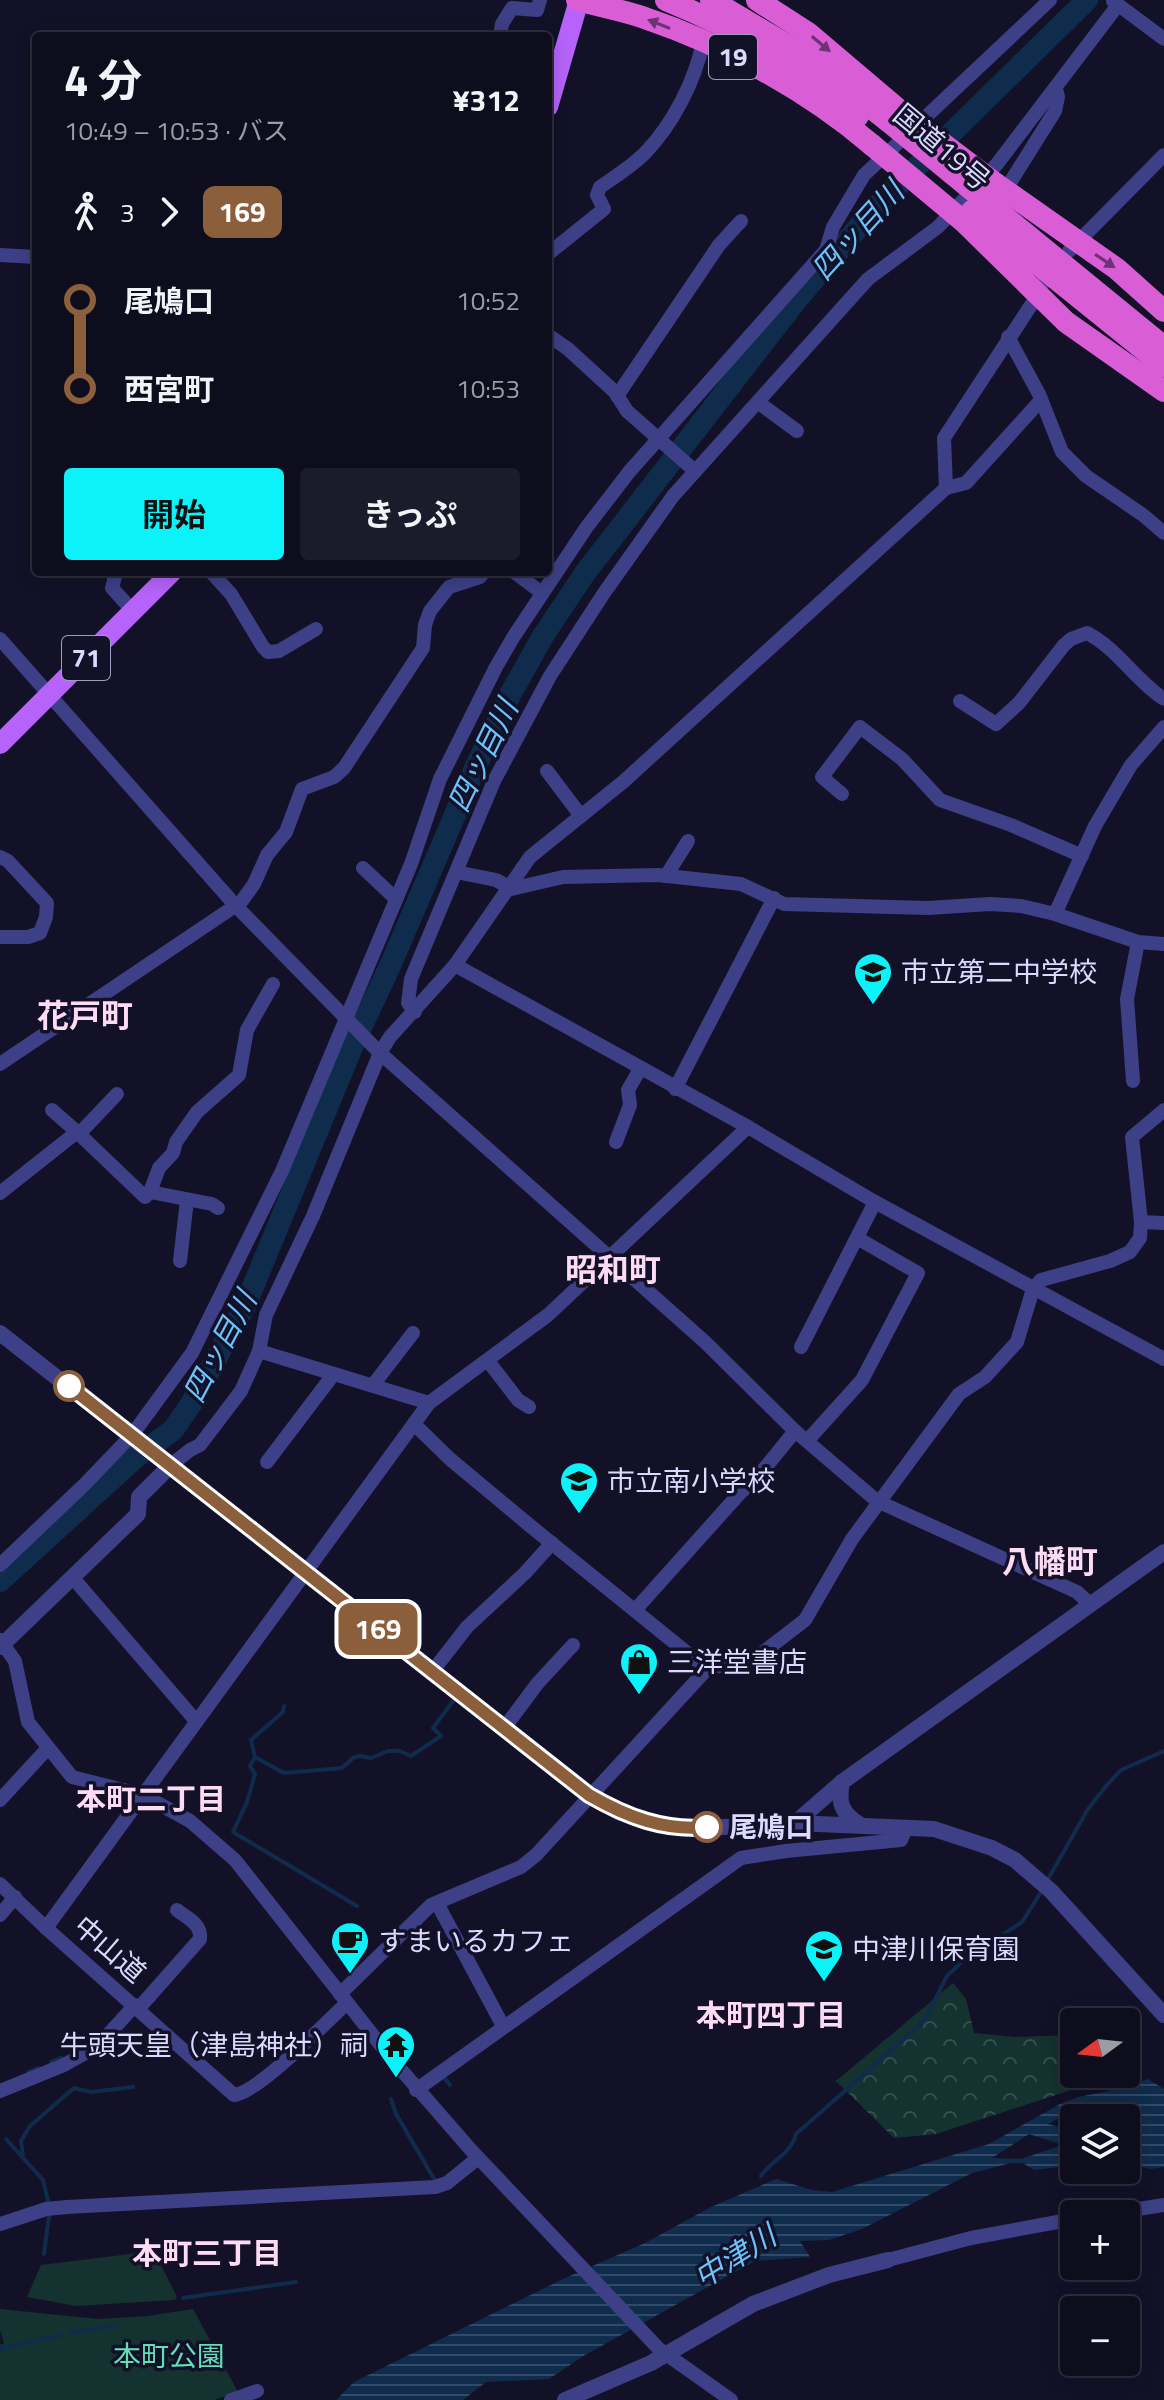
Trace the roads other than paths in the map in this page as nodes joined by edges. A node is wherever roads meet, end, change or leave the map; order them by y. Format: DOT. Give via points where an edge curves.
graph roads {
  1 [pos="540,0"];
  2 [pos="578,0"];
  3 [pos="666,0"];
  4 [pos="711,0"];
  5 [pos="757,0"];
  6 [pos="1050,0"];
  7 [pos="1115,3"];
  8 [pos="501,32"];
  9 [pos="1164,39"];
  10 [pos="703,42"];
  11 [pos="1056,89"];
  12 [pos="552,93"];
  13 [pos="885,128"];
  14 [pos="1164,155"];
  15 [pos="984,201"];
  16 [pos="741,221"];
  17 [pos="1073,246"];
  18 [pos="552,251"];
  19 [pos="0,255"];
  20 [pos="32,257"];
  21 [pos="1041,288"];
  22 [pos="1164,311"];
  23 [pos="1008,337"];
  24 [pos="552,338"];
  25 [pos="1164,347"];
  26 [pos="1164,366"];
  27 [pos="1164,391"];
  28 [pos="617,396"];
  29 [pos="1041,400"];
  30 [pos="759,403"];
  31 [pos="797,431"];
  32 [pos="658,439"];
  33 [pos="695,471"];
  34 [pos="946,488"];
  35 [pos="1164,533"];
  36 [pos="114,576"];
  37 [pos="168,576"];
  38 [pos="215,576"];
  39 [pos="481,576"];
  40 [pos="519,576"];
  41 [pos="542,593"];
  42 [pos="133,611"];
  43 [pos="316,629"];
  44 [pos="0,639"];
  45 [pos="49,695"];
  46 [pos="1164,699"];
  47 [pos="960,701"];
  48 [pos="1164,727"];
  49 [pos="0,744"];
  50 [pos="547,771"];
  51 [pos="842,794"];
  52 [pos="581,816"];
  53 [pos="688,841"];
  54 [pos="1082,856"];
  55 [pos="0,857"];
  56 [pos="363,868"];
  57 [pos="456,872"];
  58 [pos="666,876"];
  59 [pos="508,888"];
  60 [pos="774,898"];
  61 [pos="396,899"];
  62 [pos="235,905"];
  63 [pos="1055,914"];
  64 [pos="0,937"];
  65 [pos="1138,942"];
  66 [pos="1164,944"];
  67 [pos="455,965"];
  68 [pos="273,984"];
  69 [pos="415,1012"];
  70 [pos="347,1019"];
  71 [pos="380,1053"];
  72 [pos="0,1064"];
  73 [pos="640,1069"];
  74 [pos="1133,1081"];
  75 [pos="675,1089"];
  76 [pos="117,1094"];
  77 [pos="52,1110"];
  78 [pos="1164,1110"];
  79 [pos="748,1127"];
  80 [pos="78,1133"];
  81 [pos="616,1142"];
  82 [pos="150,1192"];
  83 [pos="0,1193"];
  84 [pos="187,1200"];
  85 [pos="875,1202"];
  86 [pos="218,1208"];
  87 [pos="1141,1222"];
  88 [pos="1164,1223"];
  89 [pos="857,1238"];
  90 [pos="608,1257"];
  91 [pos="180,1261"];
  92 [pos="1033,1289"];
  93 [pos="0,1333"];
  94 [pos="413,1333"];
  95 [pos="801,1347"];
  96 [pos="259,1351"];
  97 [pos="1164,1359"];
  98 [pos="488,1361"];
  99 [pos="333,1375"];
  100 [pos="373,1385"];
  101 [pos="429,1403"];
  102 [pos="529,1407"];
  103 [pos="414,1424"];
  104 [pos="801,1436"];
  105 [pos="135,1438"];
  106 [pos="267,1462"];
  107 [pos="168,1463"];
  108 [pos="877,1501"];
  109 [pos="552,1543"];
  110 [pos="1164,1552"];
  111 [pos="0,1565"];
  112 [pos="307,1572"];
  113 [pos="73,1578"];
  114 [pos="1090,1604"];
  115 [pos="636,1609"];
  116 [pos="1,1643"];
  117 [pos="573,1645"];
  118 [pos="707,1669"];
  119 [pos="432,1672"];
  120 [pos="196,1721"];
  121 [pos="505,1727"];
  122 [pos="48,1748"];
  123 [pos="842,1782"];
  124 [pos="143,1795"];
  125 [pos="589,1795"];
  126 [pos="0,1800"];
  127 [pos="795,1823"];
  128 [pos="859,1824"];
  129 [pos="906,1828"];
  130 [pos="0,1884"];
  131 [pos="15,1897"];
  132 [pos="437,1903"];
  133 [pos="177,1910"];
  134 [pos="0,1915"];
  135 [pos="46,1928"];
  136 [pos="344,1998"];
  137 [pos="137,2006"];
  138 [pos="1164,2015"];
  139 [pos="503,2026"];
  140 [pos="416,2090"];
  141 [pos="0,2091"];
  142 [pos="478,2158"];
  143 [pos="1164,2205"];
  144 [pos="1140,2209"];
  145 [pos="1060,2222"];
  146 [pos="0,2224"];
  147 [pos="888,2260"];
  148 [pos="662,2352"];
  149 [pos="257,2391"];
  150 [pos="231,2400"];
  151 [pos="565,2400"];
  152 [pos="731,2400"];
  1 -- 8 [label="street" via="537,10 512,8"];
  10 -- 2 [label="highway, 19, one-way" via="642,17"];
  2 -- 12 [label="main road"];
  3 -- 13 [label="highway, 国道19号 / 19" via="736,33"];
  4 -- 13 [label="highway, 国道19号 / 19" via="807,57"];
  5 -- 13 [label="highway, 19, one-way" via="808,33"];
  6 -- 32 [label="street" via="864,175 833,227 826,250"];
  7 -- 9 [label="street"];
  7 -- 11 [label="street"];
  10 -- 13 [label="highway, 19" via="835,114"];
  10 -- 18 [label="street" via="699,63 657,138 600,187 597,195 604,209"];
  11 -- 15 [label="street" via="1055,111"];
  11 -- 30 [label="street" via="938,227 868,279"];
  13 -- 15 [label="highway, 国道19号 / 19, bridge"];
  14 -- 17 [label="street"];
  15 -- 17 [label="highway, 19"];
  15 -- 21 [label="highway, 19"];
  15 -- 25 [label="highway, 国道19号 / 19"];
  15 -- 26 [label="highway, 国道19号 / 19"];
  16 -- 28 [label="street" via="719,245"];
  17 -- 22 [label="highway, 19, one-way" via="1117,269"];
  19 -- 20 [label="street"];
  21 -- 23 [label="street"];
  21 -- 27 [label="highway, 19" via="1066,322"];
  23 -- 29 [label="street"];
  23 -- 34 [label="street" via="944,438"];
  24 -- 28 [label="street"];
  28 -- 32 [label="street"];
  29 -- 34 [label="street" via="966,483"];
  29 -- 35 [label="street" via="1062,452"];
  30 -- 31 [label="street"];
  30 -- 33 [label="street"];
  32 -- 33 [label="street"];
  32 -- 41 [label="street"];
  33 -- 57 [label="street" via="566,650 494,781"];
  34 -- 52 [label="street"];
  36 -- 42 [label="street" via="112,588"];
  37 -- 42 [label="main road, 71"];
  38 -- 43 [label="street" via="268,652"];
  39 -- 62 [label="street" via="449,587 430,611 423,648 399,688 344,768 302,789 286,832"];
  40 -- 41 [label="street"];
  41 -- 61 [label="street" via="496,667 440,779"];
  42 -- 45 [label="main road, 71"];
  44 -- 45 [label="street"];
  45 -- 49 [label="main road, 71"];
  45 -- 62 [label="street"];
  46 -- 47 [label="street" via="1104,642 1087,633 1064,645 996,724"];
  48 -- 54 [label="street" via="1131,765"];
  50 -- 52 [label="street"];
  51 -- 54 [label="street" via="822,777 860,727 902,759 940,800"];
  52 -- 59 [label="street" via="530,857"];
  53 -- 58 [label="street"];
  54 -- 63 [label="street"];
  55 -- 64 [label="street" via="47,903 40,933"];
  56 -- 61 [label="street"];
  57 -- 59 [label="street" via="496,880"];
  57 -- 69 [label="street" via="411,979 408,1003"];
  58 -- 59 [label="street" via="563,877"];
  58 -- 60 [label="street" via="741,884"];
  59 -- 67 [label="street"];
  60 -- 63 [label="street" via="784,904 928,908 990,904"];
  60 -- 75 [label="street"];
  61 -- 70 [label="street"];
  62 -- 70 [label="street"];
  62 -- 72 [label="street"];
  63 -- 65 [label="street"];
  65 -- 66 [label="street"];
  65 -- 74 [label="street" via="1127,999"];
  67 -- 69 [label="street"];
  67 -- 73 [label="street"];
  68 -- 82 [label="street" via="247,1030 239,1075 197,1112 159,1168"];
  69 -- 71 [label="street"];
  70 -- 71 [label="street"];
  70 -- 105 [label="street" via="258,1225 192,1353"];
  71 -- 90 [label="street"];
  71 -- 96 [label="street" via="266,1315"];
  73 -- 75 [label="street"];
  73 -- 81 [label="street" via="628,1090 630,1105"];
  75 -- 79 [label="street"];
  76 -- 80 [label="street"];
  77 -- 80 [label="street"];
  78 -- 87 [label="street" via="1132,1137"];
  79 -- 85 [label="street"];
  79 -- 90 [label="street"];
  80 -- 82 [label="street" via="145,1197"];
  80 -- 83 [label="street"];
  82 -- 84 [label="street"];
  84 -- 86 [label="street"];
  84 -- 91 [label="street"];
  85 -- 89 [label="street"];
  85 -- 92 [label="street"];
  87 -- 88 [label="street"];
  87 -- 92 [label="street" via="1140,1238 1130,1252 1041,1280"];
  89 -- 95 [label="street"];
  89 -- 104 [label="street" via="918,1273 862,1380"];
  90 -- 98 [label="street" via="548,1315"];
  90 -- 104 [label="street"];
  92 -- 97 [label="street"];
  92 -- 108 [label="street" via="1017,1342 985,1377 959,1394"];
  93 -- 105 [label="street"];
  94 -- 100 [label="street"];
  96 -- 99 [label="street"];
  96 -- 107 [label="street" via="241,1391 200,1445"];
  98 -- 101 [label="street"];
  98 -- 102 [label="street"];
  99 -- 100 [label="street"];
  99 -- 106 [label="street"];
  100 -- 101 [label="street"];
  101 -- 103 [label="street"];
  103 -- 109 [label="street"];
  103 -- 112 [label="street"];
  104 -- 108 [label="street"];
  104 -- 115 [label="street" via="740,1493"];
  105 -- 107 [label="street"];
  105 -- 111 [label="street"];
  107 -- 112 [label="street"];
  107 -- 113 [label="street" via="139,1497 138,1514"];
  108 -- 114 [label="street" via="1077,1592"];
  108 -- 118 [label="street" via="805,1620 757,1657"];
  109 -- 115 [label="street"];
  109 -- 119 [label="street" via="467,1627"];
  110 -- 114 [label="street"];
  112 -- 119 [label="street"];
  112 -- 120 [label="street"];
  113 -- 116 [label="street"];
  113 -- 120 [label="street"];
  114 -- 123 [label="street"];
  115 -- 118 [label="street"];
  116 -- 122 [label="street" via="15,1661 28,1722"];
  117 -- 121 [label="street"];
  118 -- 125 [label="street"];
  119 -- 121 [label="street"];
  120 -- 124 [label="street"];
  121 -- 125 [label="street"];
  122 -- 124 [label="street" via="72,1777"];
  122 -- 126 [label="street"];
  123 -- 127 [label="street"];
  123 -- 128 [label="street" via="841,1807"];
  124 -- 135 [label="street"];
  124 -- 136 [label="street" via="190,1821 235,1860"];
  125 -- 127 [label="street" via="649,1823 688,1829"];
  125 -- 132 [label="street" via="521,1867"];
  127 -- 128 [label="street"];
  128 -- 129 [label="street"];
  129 -- 138 [label="street" via="962,1837 1015,1860 1051,1891"];
  129 -- 139 [label="street" via="901,1840 741,1858"];
  130 -- 131 [label="street, 中山道"];
  131 -- 134 [label="street"];
  131 -- 135 [label="street, 中山道"];
  132 -- 136 [label="street"];
  132 -- 139 [label="street"];
  133 -- 137 [label="street" via="197,1925 200,1939"];
  135 -- 137 [label="street, 中山道"];
  136 -- 137 [label="street, 中山道" via="274,2070 234,2095"];
  136 -- 140 [label="street"];
  137 -- 141 [label="street" via="98,2046"];
  139 -- 140 [label="street"];
  140 -- 142 [label="street"];
  142 -- 146 [label="street" via="435,2187 57,2208"];
  142 -- 148 [label="street"];
  143 -- 144 [label="street"];
  145 -- 147 [label="street"];
  147 -- 148 [label="street" via="776,2293"];
  148 -- 151 [label="street" via="651,2363"];
  148 -- 152 [label="street"];
  149 -- 150 [label="street"];
}
